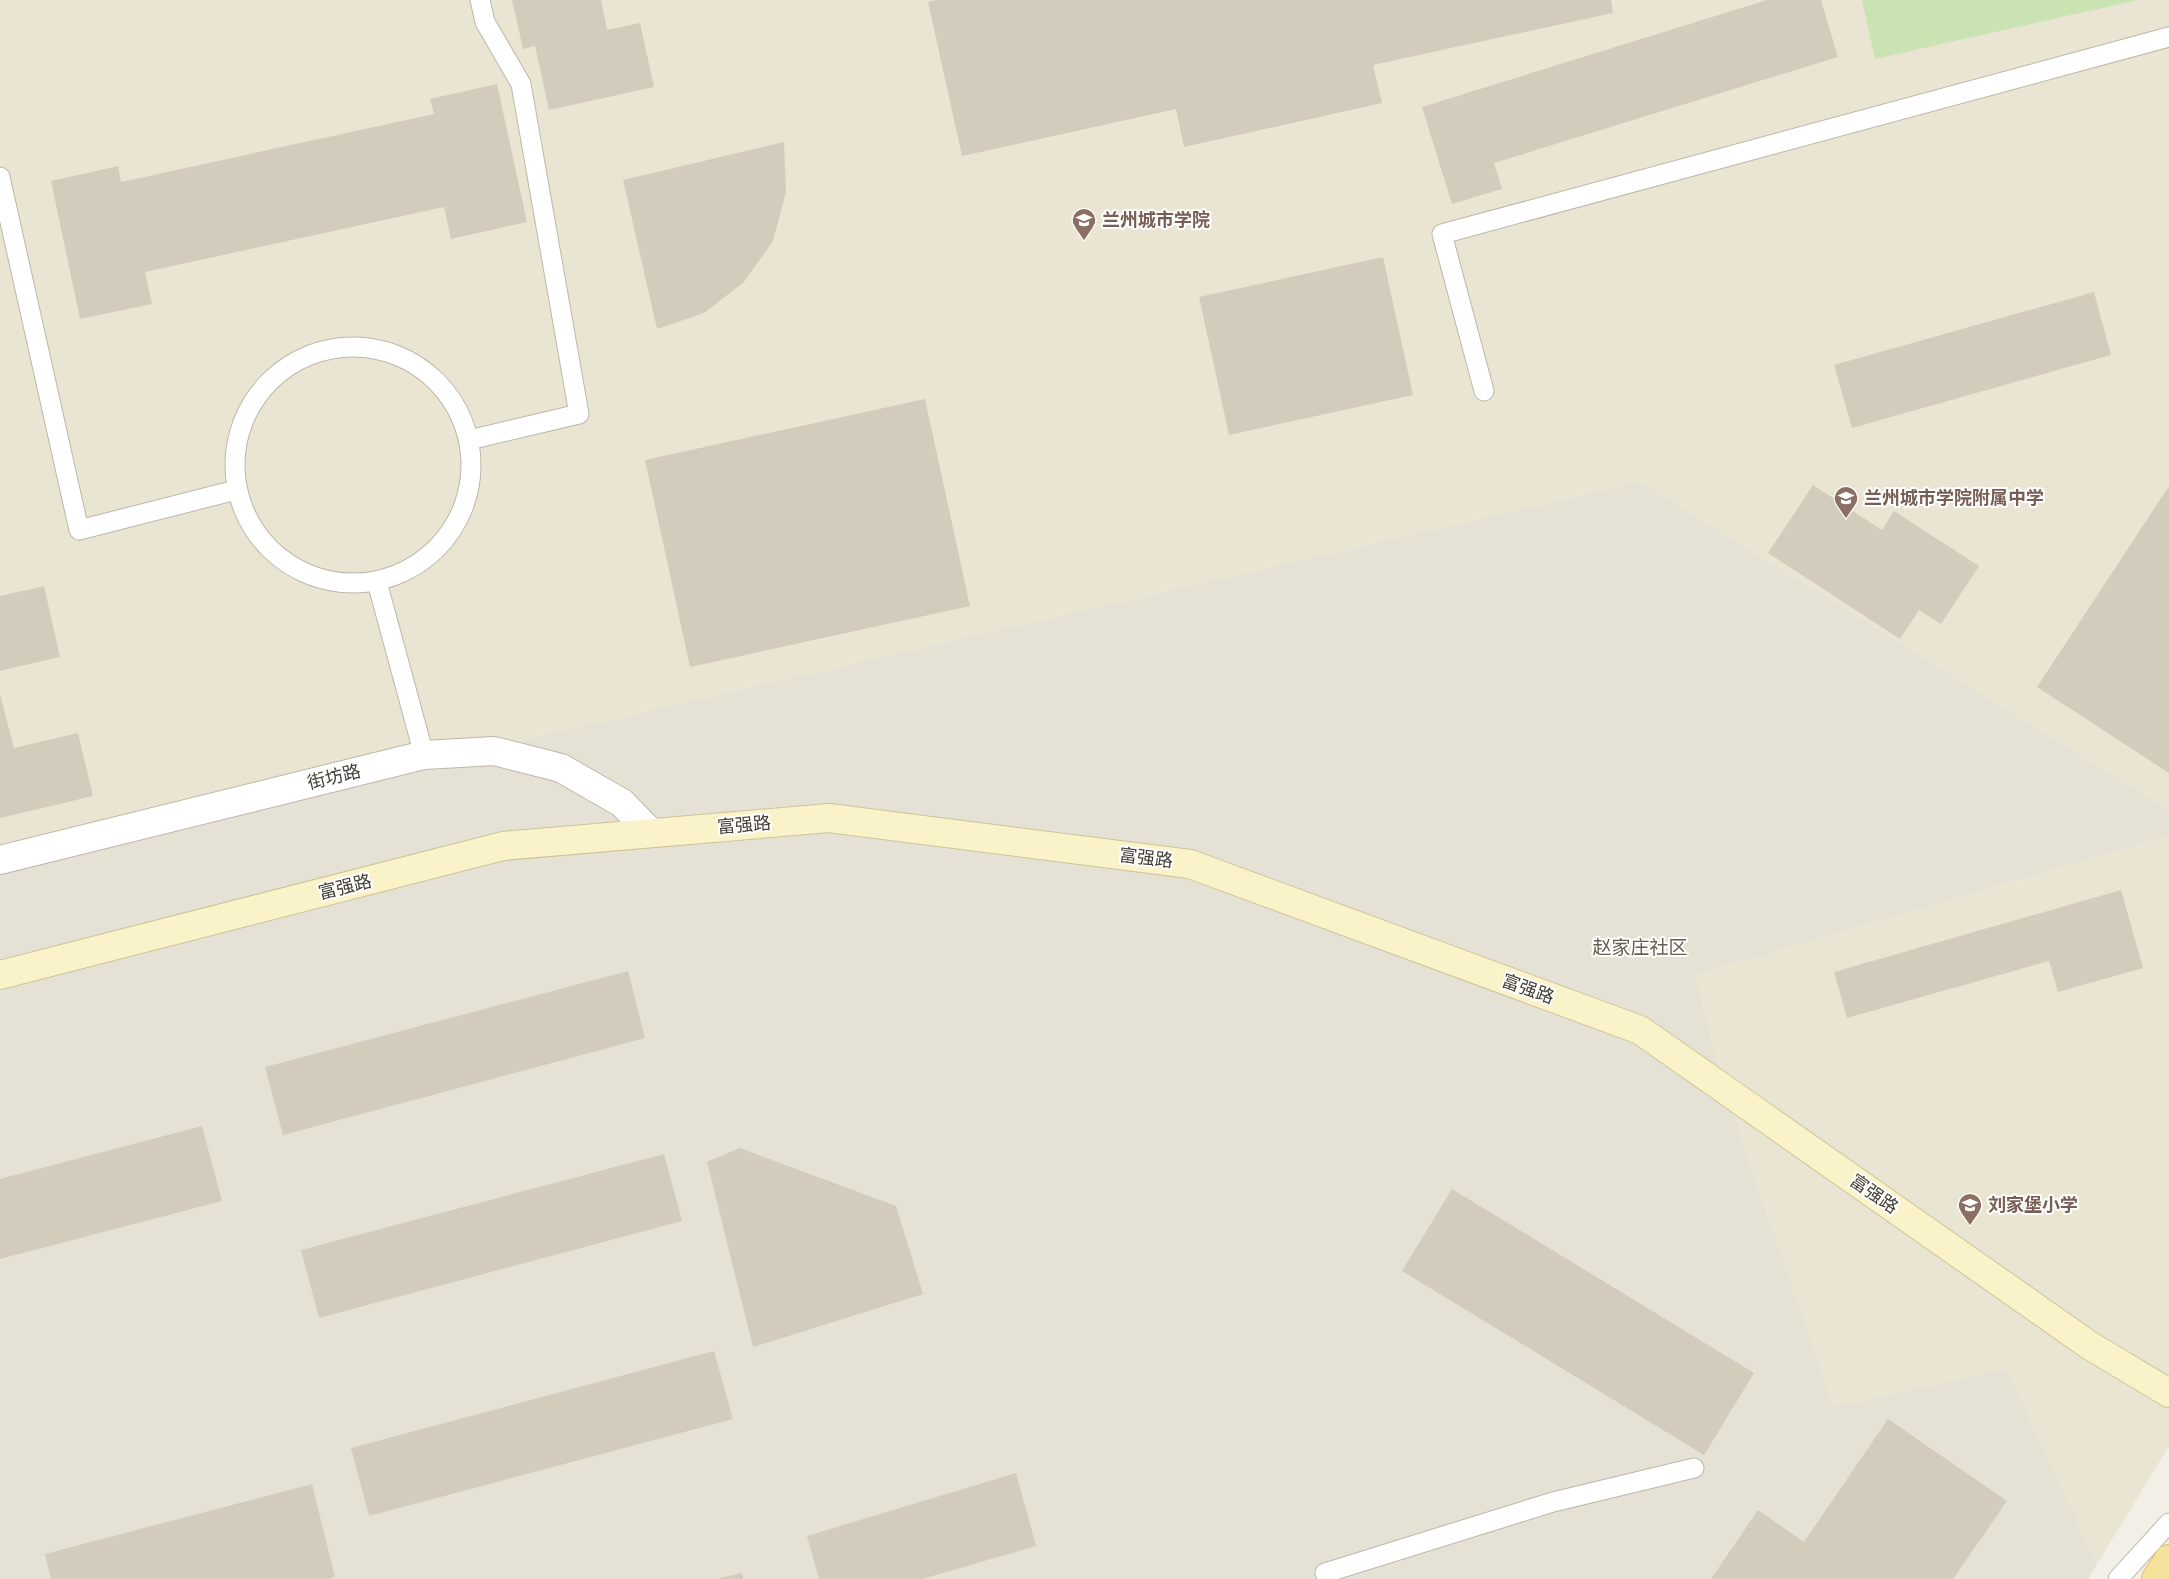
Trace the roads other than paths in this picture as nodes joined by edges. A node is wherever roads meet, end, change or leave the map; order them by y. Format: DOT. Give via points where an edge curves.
graph roads {
  1 [pos="480,0"];
  2 [pos="2169,37"];
  3 [pos="0,177"];
  4 [pos="1484,391"];
  5 [pos="469,440"];
  6 [pos="236,490"];
  7 [pos="377,582"];
  8 [pos="424,755"];
  9 [pos="651,833"];
  10 [pos="0,860"];
  11 [pos="0,975"];
  12 [pos="2169,1393"];
  13 [pos="1694,1468"];
  14 [pos="2169,1523"];
  15 [pos="2169,1558"];
  16 [pos="1325,1573"];
  17 [pos="2118,1579"];
  18 [pos="2156,1579"];
  1 -- 5 [label="lane" via="485,22 521,84 579,414"];
  2 -- 4 [label="lane" via="1442,234"];
  3 -- 6 [label="lane" via="79,530"];
  5 -- 6 [label="lane" via="451,398 418,366 375,348 328,349 285,367 252,401 235,444"];
  5 -- 7 [label="lane" via="470,487 453,530 420,564"];
  6 -- 7 [label="lane" via="254,533 288,566 330,583"];
  7 -- 8 [label="lane"];
  8 -- 9 [label="street, 街坊路" via="494,752 561,768 622,803"];
  8 -- 10 [label="street, 街坊路"];
  9 -- 11 [label="main road, 富强路" via="503,846"];
  9 -- 12 [label="main road, 富强路" via="829,818 1190,864 1640,1030 2089,1345"];
  13 -- 16 [label="lane" via="1553,1502"];
  14 -- 17 [label="lane"];
  15 -- 18 [label="main road"];
}
